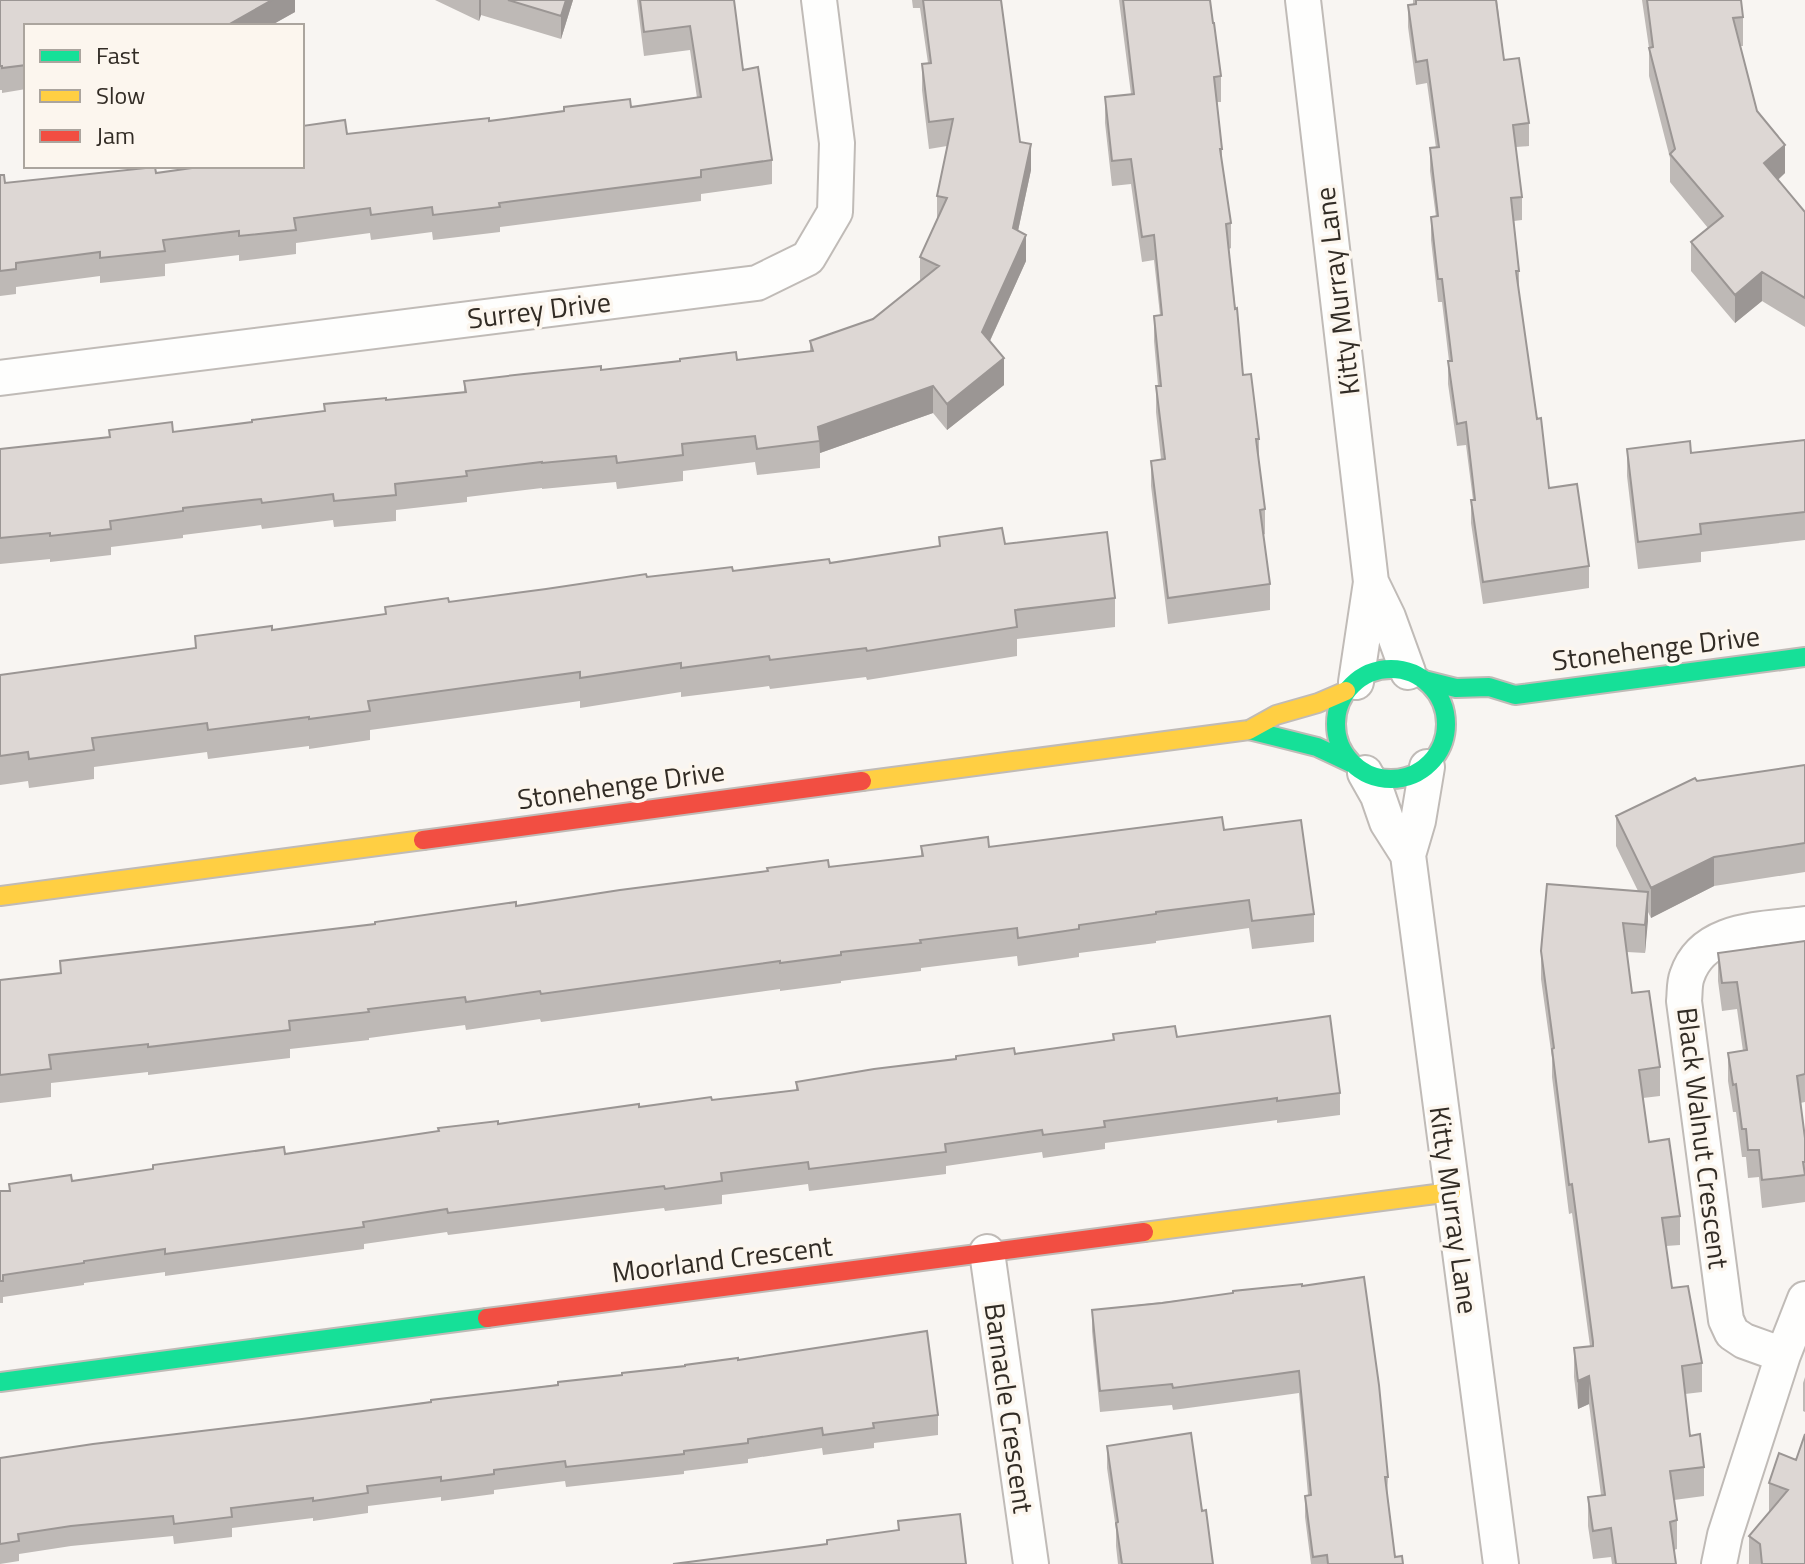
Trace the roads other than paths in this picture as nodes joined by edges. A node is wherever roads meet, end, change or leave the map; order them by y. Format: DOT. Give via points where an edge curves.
graph roads {
  1 [pos="819,0"];
  2 [pos="1303,0"];
  3 [pos="0,378"];
  4 [pos="1371,582"];
  5 [pos="1805,657"];
  6 [pos="1416,676"];
  7 [pos="1351,686"];
  8 [pos="1465,729"];
  9 [pos="1249,730"];
  10 [pos="1433,759"];
  11 [pos="1358,768"];
  12 [pos="1408,855"];
  13 [pos="0,896"];
  14 [pos="1805,924"];
  15 [pos="1451,1192"];
  16 [pos="987,1252"];
  17 [pos="1805,1299"];
  18 [pos="1783,1355"];
  19 [pos="0,1382"];
  20 [pos="1031,1564"];
  21 [pos="1501,1564"];
  22 [pos="1719,1564"];
  1 -- 3 [label="street, Surrey Drive" via="837,143 835,212 808,258 757,283"];
  2 -- 4 [label="street, Kitty Murray Lane"];
  4 -- 6 [label="street, Kitty Murray Lane"];
  4 -- 7 [label="street, Kitty Murray Lane"];
  5 -- 6 [label="street, Stonehenge Drive" via="1510,700 1489,687 1456,688"];
  6 -- 7 [label="street" via="1390,669"];
  6 -- 10 [label="street" via="1443,705 1445,736"];
  7 -- 9 [label="street, Stonehenge Drive"];
  7 -- 11 [label="street" via="1339,705 1337,736 1342,751"];
  8 -- 10 [label="street"];
  9 -- 11 [label="street, Stonehenge Drive" via="1317,747"];
  9 -- 13 [label="street, Stonehenge Drive"];
  10 -- 11 [label="street" via="1412,776 1396,780"];
  10 -- 12 [label="street, Kitty Murray Lane"];
  11 -- 12 [label="street, Kitty Murray Lane"];
  12 -- 15 [label="street, Kitty Murray Lane"];
  14 -- 18 [label="street, Black Walnut Crescent" via="1735,933 1712,943 1686,977 1684,1001 1726,1320 1744,1341"];
  15 -- 16 [label="street, Moorland Crescent"];
  15 -- 21 [label="street, Kitty Murray Lane"];
  16 -- 19 [label="street, Moorland Crescent"];
  16 -- 20 [label="street, Barnacle Crescent"];
  17 -- 18 [label="street"];
  18 -- 22 [label="street"];
}
